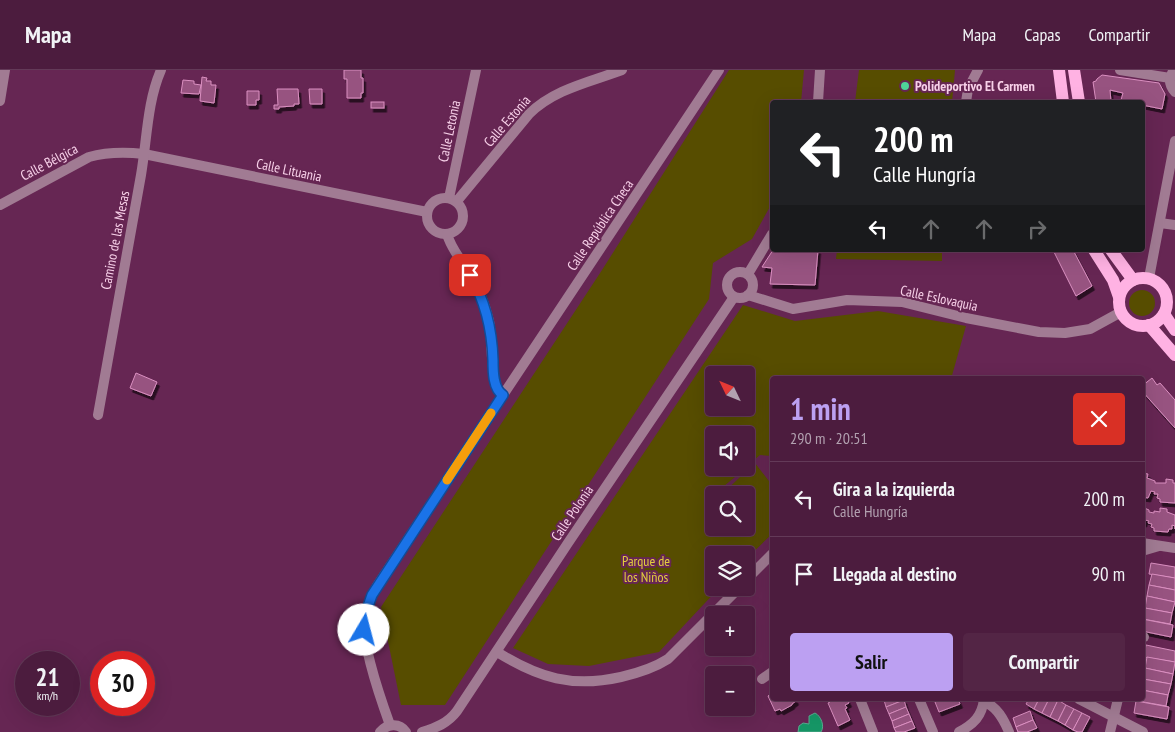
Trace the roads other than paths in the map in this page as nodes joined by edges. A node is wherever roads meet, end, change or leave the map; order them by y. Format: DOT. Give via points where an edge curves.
graph roads {
  1 [pos="5,70"];
  2 [pos="161,70"];
  3 [pos="476,70"];
  4 [pos="622,70"];
  5 [pos="720,70"];
  6 [pos="820,70"];
  7 [pos="978,70"];
  8 [pos="1059,70"];
  9 [pos="1074,70"];
  10 [pos="1120,70"];
  11 [pos="1172,74"];
  12 [pos="1175,92"];
  13 [pos="818,100"];
  14 [pos="966,100"];
  15 [pos="1063,100"];
  16 [pos="1079,100"];
  17 [pos="0,101"];
  18 [pos="1175,141"];
  19 [pos="144,154"];
  20 [pos="453,199"];
  21 [pos="0,205"];
  22 [pos="427,212"];
  23 [pos="1160,223"];
  24 [pos="1175,224"];
  25 [pos="448,234"];
  26 [pos="770,237"];
  27 [pos="1095,252"];
  28 [pos="1112,252"];
  29 [pos="748,274"];
  30 [pos="1149,278"];
  31 [pos="1133,280"];
  32 [pos="748,295"];
  33 [pos="734,297"];
  34 [pos="1120,297"];
  35 [pos="1121,312"];
  36 [pos="1164,314"];
  37 [pos="1150,325"];
  38 [pos="1175,330"];
  39 [pos="1175,355"];
  40 [pos="503,395"];
  41 [pos="98,415"];
  42 [pos="1145,543"];
  43 [pos="1162,545"];
  44 [pos="1175,548"];
  45 [pos="1145,550"];
  46 [pos="770,556"];
  47 [pos="755,571"];
  48 [pos="731,596"];
  49 [pos="496,652"];
  50 [pos="770,673"];
  51 [pos="762,679"];
  52 [pos="861,701"];
  53 [pos="921,701"];
  54 [pos="984,701"];
  55 [pos="1083,701"];
  56 [pos="1118,701"];
  57 [pos="1114,717"];
  58 [pos="390,725"];
  59 [pos="961,731"];
  60 [pos="380,732"];
  61 [pos="406,732"];
  62 [pos="422,732"];
  63 [pos="873,732"];
  64 [pos="932,732"];
  65 [pos="1009,732"];
  66 [pos="1110,732"];
  67 [pos="1143,732"];
  1 -- 17 [label="street"];
  2 -- 19 [label="street, Camino de las Mesas"];
  3 -- 20 [label="street, Calle Letonia"];
  4 -- 20 [label="street, Calle Estonia" via="558,93 538,105"];
  5 -- 40 [label="street, Calle República Checa"];
  6 -- 13 [label="street"];
  7 -- 14 [label="street" via="968,88"];
  8 -- 15 [label="main road"];
  9 -- 16 [label="main road"];
  10 -- 11 [label="street"];
  11 -- 12 [label="street" via="1171,88"];
  18 -- 23 [label="street"];
  19 -- 21 [label="street, Calle Bélgica" via="124,152 89,157"];
  19 -- 22 [label="street, Calle Lituania"];
  19 -- 41 [label="street, Camino de las Mesas"];
  20 -- 22 [label="street" via="443,197 433,202"];
  20 -- 25 [label="street" via="461,206 464,218 458,228"];
  22 -- 25 [label="street" via="432,228"];
  23 -- 24 [label="street"];
  23 -- 30 [label="street"];
  25 -- 40 [label="street" via="484,303 492,333 496,387"];
  26 -- 29 [label="street"];
  27 -- 34 [label="main road"];
  28 -- 31 [label="main road"];
  29 -- 32 [label="street" via="753,284"];
  29 -- 33 [label="street" via="739,271 728,278 726,286"];
  30 -- 31 [label="main road"];
  30 -- 36 [label="main road" via="1163,288 1167,296"];
  31 -- 34 [label="main road" via="1126,284"];
  32 -- 33 [label="street"];
  32 -- 35 [label="street, Calle Eslovaquia" via="793,309 847,300 902,302 1039,332 1065,333 1090,329"];
  33 -- 49 [label="street, Calle Polonia"];
  34 -- 35 [label="main road"];
  35 -- 37 [label="main road" via="1133,324"];
  36 -- 37 [label="main road"];
  36 -- 38 [label="main road"];
  37 -- 39 [label="main road"];
  40 -- 58 [label="street, Calle República Checa" via="368,603 364,620 366,641"];
  42 -- 43 [label="street"];
  43 -- 44 [label="street"];
  43 -- 45 [label="street"];
  46 -- 47 [label="street"];
  48 -- 49 [label="street" via="668,659 630,675 592,681 564,681 527,669"];
  49 -- 62 [label="street, Calle Polonia" via="452,717"];
  50 -- 51 [label="street"];
  52 -- 63 [label="street"];
  53 -- 64 [label="street"];
  54 -- 59 [label="street" via="978,719"];
  54 -- 65 [label="street" via="997,710"];
  55 -- 57 [label="street"];
  56 -- 57 [label="street"];
  57 -- 66 [label="street"];
  57 -- 67 [label="street"];
  58 -- 60 [label="street"];
  58 -- 61 [label="street" via="404,728"];
}
